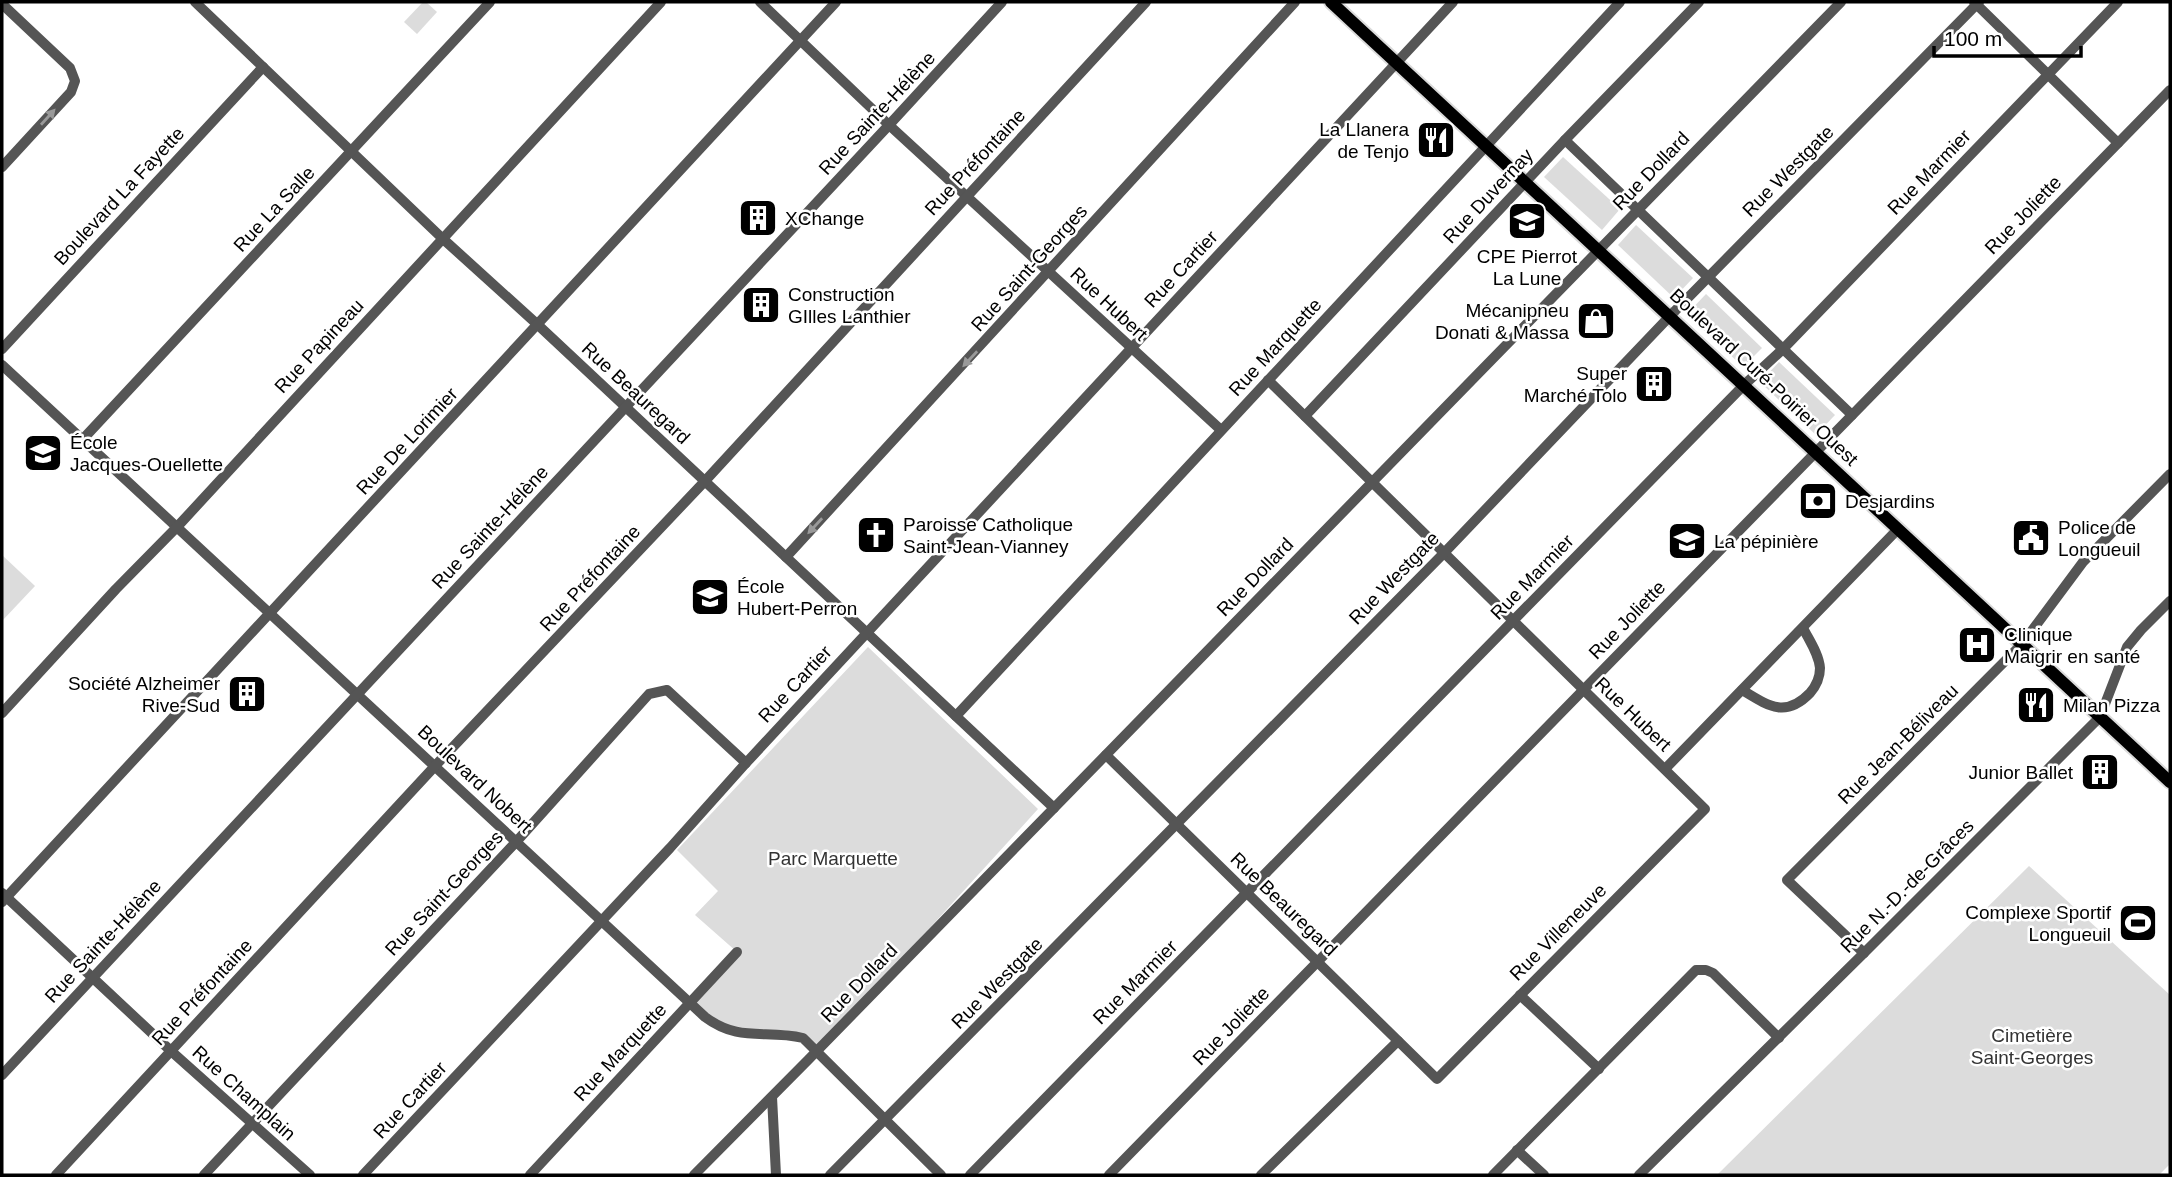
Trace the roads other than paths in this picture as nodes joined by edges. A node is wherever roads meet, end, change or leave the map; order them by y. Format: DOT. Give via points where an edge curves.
graph roads {
  1 [pos="195,2"];
  2 [pos="490,2"];
  3 [pos="661,2"];
  4 [pos="760,2"];
  5 [pos="836,2"];
  6 [pos="1002,2"];
  7 [pos="1146,2"];
  8 [pos="1295,2"];
  9 [pos="1331,2"];
  10 [pos="1452,2"];
  11 [pos="1620,2"];
  12 [pos="1699,2"];
  13 [pos="1840,2"];
  14 [pos="2118,2"];
  15 [pos="1976,3"];
  16 [pos="2,4"];
  17 [pos="801,40"];
  18 [pos="1396,62"];
  19 [pos="263,67"];
  20 [pos="2048,74"];
  21 [pos="2170,90"];
  22 [pos="889,125"];
  23 [pos="1566,140"];
  24 [pos="2118,143"];
  25 [pos="1486,146"];
  26 [pos="352,152"];
  27 [pos="2,167"];
  28 [pos="1526,182"];
  29 [pos="967,197"];
  30 [pos="1638,209"];
  31 [pos="442,239"];
  32 [pos="1598,250"];
  33 [pos="1049,272"];
  34 [pos="1708,277"];
  35 [pos="1670,316"];
  36 [pos="538,325"];
  37 [pos="1131,348"];
  38 [pos="2,349"];
  39 [pos="1783,349"];
  40 [pos="2,365"];
  41 [pos="1268,380"];
  42 [pos="1744,385"];
  43 [pos="626,407"];
  44 [pos="1852,415"];
  45 [pos="1305,416"];
  46 [pos="1221,430"];
  47 [pos="83,439"];
  48 [pos="1816,452"];
  49 [pos="2170,474"];
  50 [pos="705,481"];
  51 [pos="1372,482"];
  52 [pos="177,527"];
  53 [pos="1898,528"];
  54 [pos="1444,553"];
  55 [pos="786,557"];
  56 [pos="2170,601"];
  57 [pos="271,614"];
  58 [pos="1514,621"];
  59 [pos="1803,628"];
  60 [pos="867,633"];
  61 [pos="2022,644"];
  62 [pos="1584,690"];
  63 [pos="1742,690"];
  64 [pos="357,694"];
  65 [pos="2,713"];
  66 [pos="956,716"];
  67 [pos="2100,716"];
  68 [pos="1106,755"];
  69 [pos="746,763"];
  70 [pos="435,766"];
  71 [pos="1665,769"];
  72 [pos="2170,782"];
  73 [pos="1054,808"];
  74 [pos="1705,809"];
  75 [pos="1177,824"];
  76 [pos="516,842"];
  77 [pos="1247,893"];
  78 [pos="3,898"];
  79 [pos="600,920"];
  80 [pos="737,953"];
  81 [pos="1864,953"];
  82 [pos="1318,962"];
  83 [pos="93,978"];
  84 [pos="1520,995"];
  85 [pos="689,1003"];
  86 [pos="1779,1038"];
  87 [pos="1398,1041"];
  88 [pos="171,1051"];
  89 [pos="817,1052"];
  90 [pos="1599,1069"];
  91 [pos="2,1075"];
  92 [pos="1437,1079"];
  93 [pos="772,1097"];
  94 [pos="886,1121"];
  95 [pos="252,1123"];
  96 [pos="1517,1150"];
  97 [pos="56,1175"];
  98 [pos="204,1175"];
  99 [pos="310,1175"];
  100 [pos="363,1175"];
  101 [pos="530,1175"];
  102 [pos="694,1175"];
  103 [pos="776,1175"];
  104 [pos="830,1175"];
  105 [pos="941,1175"];
  106 [pos="970,1175"];
  107 [pos="1109,1175"];
  108 [pos="1261,1175"];
  109 [pos="1493,1175"];
  110 [pos="1544,1175"];
  111 [pos="1639,1175"];
  1 -- 19 [label="street, Rue Beauregard"];
  2 -- 26 [label="street, Rue La Salle"];
  3 -- 31 [label="street, Rue Papineau"];
  4 -- 17 [label="street, Rue Hubert"];
  5 -- 17 [label="street, Rue De Lorimier"];
  6 -- 22 [label="street, Rue Sainte-Hélène"];
  7 -- 29 [label="street, Rue Préfontaine"];
  8 -- 33 [label="street, Rue Saint-Georges"];
  9 -- 18 [label="main road, Boulevard Curé-Poirier Ouest"];
  10 -- 18 [label="street, Rue Cartier"];
  11 -- 25 [label="street, Rue Marquette"];
  12 -- 23 [label="street, Rue Duvernay"];
  13 -- 30 [label="street, Rue Dollard"];
  14 -- 20 [label="street, Rue Marmier"];
  15 -- 20 [label="street"];
  15 -- 34 [label="street, Rue Westgate"];
  27 -- 16 [label="street, one-way" via="71,92 75,81 70,68"];
  17 -- 22 [label="street, Rue Hubert"];
  17 -- 36 [label="street, Rue De Lorimier"];
  18 -- 25 [label="main road, Boulevard Curé-Poirier Ouest"];
  18 -- 37 [label="street, Rue Cartier"];
  19 -- 26 [label="street, Rue Beauregard"];
  19 -- 38 [label="street, Boulevard La Fayette"];
  20 -- 24 [label="street"];
  20 -- 39 [label="street, Rue Marmier"];
  21 -- 24 [label="street, Rue Joliette"];
  22 -- 29 [label="street, Rue Hubert"];
  22 -- 43 [label="street, Rue Sainte-Hélène"];
  23 -- 28 [label="street, Rue Duvernay"];
  23 -- 30 [label="street, Boulevard Curé-Poirier Ouest"];
  24 -- 44 [label="street, Rue Joliette"];
  25 -- 28 [label="main road, Boulevard Curé-Poirier Ouest"];
  25 -- 41 [label="street, Rue Marquette"];
  26 -- 31 [label="street, Rue Beauregard"];
  26 -- 47 [label="street, Rue La Salle"];
  28 -- 32 [label="main road, Boulevard Curé-Poirier Ouest"];
  28 -- 45 [label="street, Rue Duvernay"];
  29 -- 33 [label="street, Rue Hubert"];
  29 -- 50 [label="street, Rue Préfontaine"];
  30 -- 32 [label="street, Rue Dollard"];
  30 -- 34 [label="street, Boulevard Curé-Poirier Ouest"];
  31 -- 36 [label="street, Rue Beauregard"];
  31 -- 52 [label="street, Rue Papineau"];
  32 -- 35 [label="main road, Boulevard Curé-Poirier Ouest"];
  32 -- 51 [label="street, Rue Dollard"];
  33 -- 37 [label="street, Rue Hubert"];
  33 -- 55 [label="street, Rue Saint-Georges, one-way"];
  34 -- 35 [label="street, Rue Westgate"];
  34 -- 39 [label="street, Boulevard Curé-Poirier Ouest"];
  35 -- 42 [label="main road, Boulevard Curé-Poirier Ouest"];
  35 -- 54 [label="street, Rue Westgate"];
  36 -- 43 [label="street, Rue Beauregard"];
  36 -- 57 [label="street, Rue De Lorimier"];
  37 -- 46 [label="street, Rue Hubert"];
  37 -- 60 [label="street, Rue Cartier"];
  39 -- 42 [label="street, Rue Marmier"];
  39 -- 44 [label="street, Boulevard Curé-Poirier Ouest"];
  40 -- 47 [label="street, Boulevard Nobert"];
  41 -- 45 [label="street, Rue Hubert"];
  41 -- 46 [label="street, Rue Marquette"];
  42 -- 48 [label="main road, Boulevard Curé-Poirier Ouest"];
  42 -- 58 [label="street, Rue Marmier"];
  43 -- 50 [label="street, Rue Beauregard"];
  43 -- 64 [label="street, Rue Sainte-Hélène"];
  44 -- 48 [label="street, Rue Joliette"];
  45 -- 51 [label="street, Rue Hubert"];
  46 -- 66 [label="street, Rue Marquette"];
  47 -- 52 [label="street, Boulevard Nobert"];
  48 -- 53 [label="main road, Boulevard Curé-Poirier Ouest"];
  48 -- 62 [label="street, Rue Joliette"];
  49 -- 61 [label="street, Rue Jean-Béliveau" via="2083,562"];
  50 -- 55 [label="street, Rue Beauregard"];
  50 -- 70 [label="street, Rue Préfontaine"];
  51 -- 54 [label="street, Rue Hubert"];
  51 -- 68 [label="street, Rue Dollard"];
  52 -- 57 [label="street, Boulevard Nobert"];
  52 -- 65 [label="street, Rue Papineau"];
  53 -- 59 [label="street"];
  53 -- 61 [label="main road, Boulevard Curé-Poirier Ouest"];
  54 -- 58 [label="street, Rue Hubert"];
  54 -- 75 [label="street, Rue Westgate"];
  55 -- 60 [label="street, Rue Beauregard"];
  56 -- 67 [label="street, Rue N.-D.-de-Grâces" via="2127,647"];
  57 -- 64 [label="street, Boulevard Nobert"];
  57 -- 78 [label="street, Rue De Lorimier"];
  58 -- 62 [label="street, Rue Hubert"];
  58 -- 77 [label="street, Rue Marmier"];
  59 -- 63 [label="street"];
  59 -- 63 [label="street" via="1820,669 1817,684 1807,696 1780,709"];
  60 -- 66 [label="street, Rue Beauregard"];
  60 -- 69 [label="street, Rue Cartier"];
  61 -- 67 [label="main road, Boulevard Curé-Poirier Ouest"];
  61 -- 81 [label="street, Rue Jean-Béliveau" via="1787,880"];
  62 -- 71 [label="street, Rue Hubert"];
  62 -- 82 [label="street, Rue Joliette"];
  63 -- 71 [label="street"];
  64 -- 70 [label="street, Boulevard Nobert"];
  64 -- 83 [label="street, Rue Sainte-Hélène"];
  66 -- 73 [label="street, Rue Beauregard"];
  67 -- 72 [label="main road, Boulevard Curé-Poirier Ouest"];
  67 -- 81 [label="street, Rue N.-D.-de-Grâces"];
  68 -- 73 [label="street, Rue Dollard"];
  68 -- 75 [label="street, Rue Beauregard"];
  69 -- 76 [label="street, Rue Saint-Georges" via="667,690 649,694"];
  69 -- 79 [label="street, Rue Cartier"];
  70 -- 76 [label="street, Boulevard Nobert"];
  70 -- 88 [label="street, Rue Préfontaine"];
  71 -- 74 [label="street, Rue Hubert"];
  73 -- 89 [label="street, Rue Dollard"];
  74 -- 84 [label="street, Rue Villeneuve"];
  75 -- 77 [label="street, Rue Beauregard"];
  75 -- 94 [label="street, Rue Westgate"];
  76 -- 79 [label="street, Boulevard Nobert"];
  76 -- 95 [label="street, Rue Saint-Georges"];
  77 -- 82 [label="street, Rue Beauregard"];
  77 -- 106 [label="street, Rue Marmier"];
  78 -- 83 [label="street, Rue Champlain"];
  79 -- 85 [label="street, Boulevard Nobert"];
  79 -- 100 [label="street, Rue Cartier"];
  80 -- 85 [label="street, Rue Marquette"];
  81 -- 86 [label="street, Rue N.-D.-de-Grâces"];
  82 -- 87 [label="street, Rue Beauregard"];
  82 -- 107 [label="street, Rue Joliette"];
  83 -- 88 [label="street, Rue Champlain"];
  83 -- 91 [label="street, Rue Sainte-Hélène"];
  84 -- 90 [label="street"];
  84 -- 92 [label="street, Rue Villeneuve"];
  85 -- 89 [label="street, Boulevard Nobert" via="718,1027 803,1038"];
  85 -- 101 [label="street, Rue Marquette"];
  86 -- 90 [label="street" via="1713,973 1696,970"];
  86 -- 111 [label="street, Rue N.-D.-de-Grâces"];
  87 -- 92 [label="street, Rue Beauregard"];
  87 -- 108 [label="street"];
  88 -- 95 [label="street, Rue Champlain"];
  88 -- 97 [label="street, Rue Préfontaine"];
  89 -- 93 [label="street, Rue Dollard"];
  89 -- 94 [label="street, Boulevard Nobert"];
  90 -- 96 [label="street"];
  93 -- 102 [label="street, Rue Dollard"];
  93 -- 103 [label="street"];
  94 -- 104 [label="street, Rue Westgate"];
  94 -- 105 [label="street, Boulevard Nobert"];
  95 -- 98 [label="street, Rue Saint-Georges"];
  95 -- 99 [label="street, Rue Champlain"];
  96 -- 109 [label="street"];
  96 -- 110 [label="street"];
}
